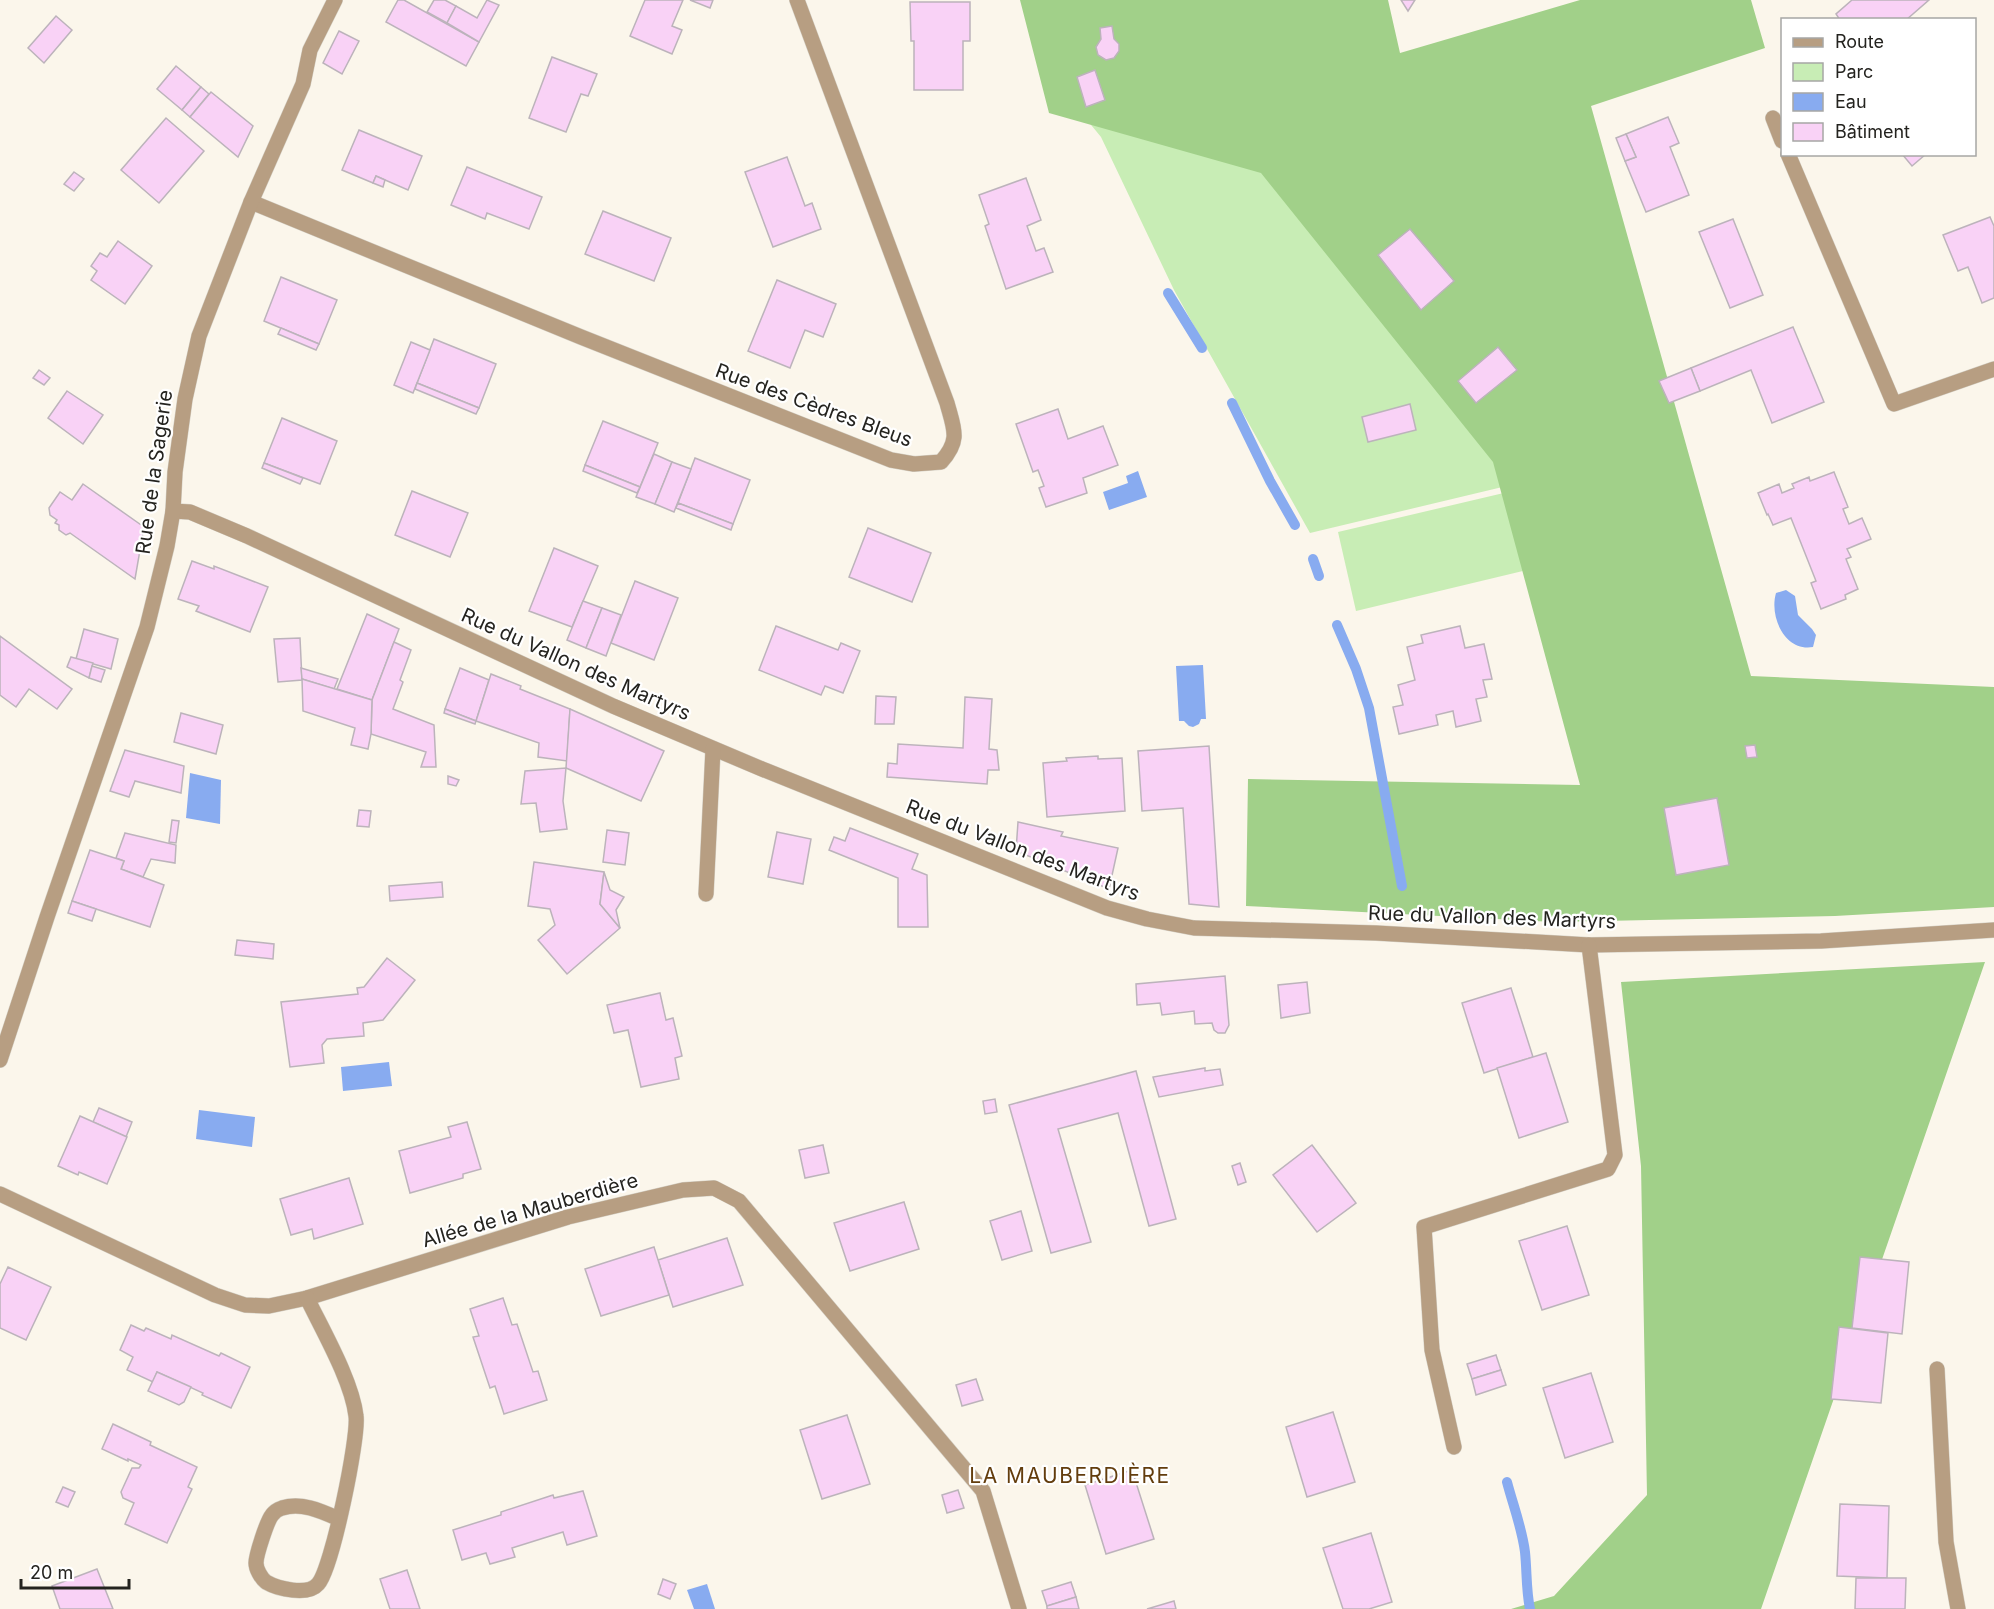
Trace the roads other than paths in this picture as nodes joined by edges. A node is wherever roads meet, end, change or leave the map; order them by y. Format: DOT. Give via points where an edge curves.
graph roads {
  1 [pos="334,0"];
  2 [pos="797,0"];
  3 [pos="1773,118"];
  4 [pos="1781,138"];
  5 [pos="1789,156"];
  6 [pos="251,202"];
  7 [pos="1994,369"];
  8 [pos="173,511"];
  9 [pos="713,749"];
  10 [pos="706,894"];
  11 [pos="1994,930"];
  12 [pos="1589,945"];
  13 [pos="0,1060"];
  14 [pos="0,1194"];
  15 [pos="308,1298"];
  16 [pos="1937,1369"];
  17 [pos="1454,1447"];
  18 [pos="339,1519"];
  19 [pos="1019,1609"];
  20 [pos="1958,1609"];
  1 -- 6 [label="street, Rue de la Sagerie" via="310,50 303,84"];
  2 -- 6 [label="street, Rue des Cèdres Bleus" via="947,403 955,431 951,450 940,462 914,464 891,460"];
  3 -- 4 [label="street"];
  5 -- 7 [label="street" via="1893,404"];
  6 -- 8 [label="street, Rue de la Sagerie" via="199,336 185,399"];
  8 -- 9 [label="street, Rue du Vallon des Martyrs" via="190,512 247,536"];
  8 -- 13 [label="street, Rue de la Sagerie" via="147,627"];
  9 -- 10 [label="street"];
  9 -- 12 [label="street, Rue du Vallon des Martyrs" via="1107,908 1148,919 1194,928"];
  11 -- 12 [label="street, Rue du Vallon des Martyrs" via="1821,941"];
  12 -- 17 [label="street" via="1615,1155 1608,1169 1424,1227 1432,1350"];
  14 -- 15 [label="street, Allée de la Mauberdière" via="215,1295 245,1305 269,1306"];
  15 -- 18 [label="street" via="349,1386 357,1417"];
  15 -- 19 [label="street, Allée de la Mauberdière" via="568,1217 683,1190 714,1188 739,1201 982,1491"];
  16 -- 20 [label="street" via="1946,1542"];
  18 -- 18 [label="street" via="330,1561 318,1585 290,1590 265,1581 256,1570 255,1561 270,1516 280,1508 300,1505"];
}
